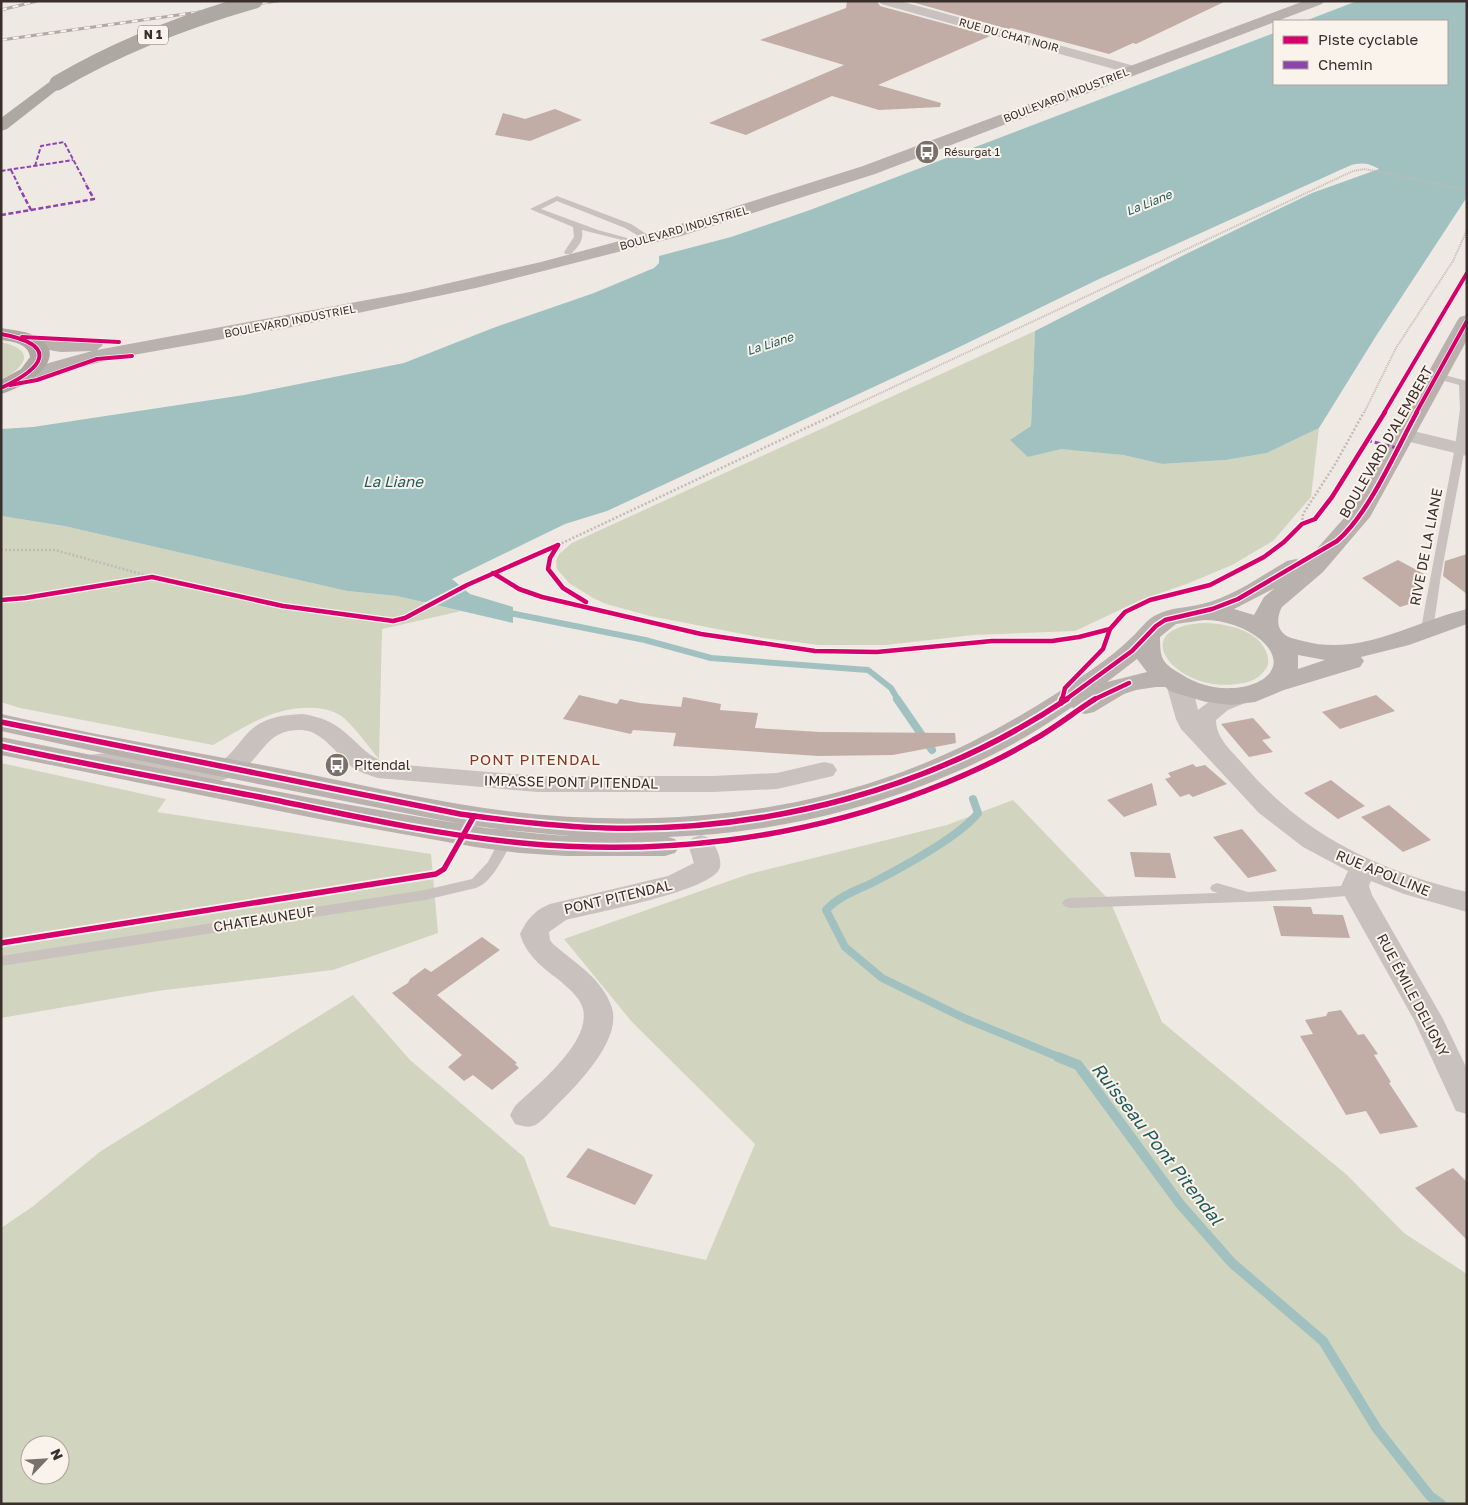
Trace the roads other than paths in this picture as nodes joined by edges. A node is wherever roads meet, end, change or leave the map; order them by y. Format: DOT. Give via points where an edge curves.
graph roads {
  1 [pos="229,1"];
  2 [pos="255,1"];
  3 [pos="885,1"];
  4 [pos="1298,1"];
  5 [pos="1317,1"];
  6 [pos="1127,68"];
  7 [pos="1,109"];
  8 [pos="1,126"];
  9 [pos="577,226"];
  10 [pos="643,238"];
  11 [pos="618,239"];
  12 [pos="568,252"];
  13 [pos="1467,321"];
  14 [pos="1,334"];
  15 [pos="32,342"];
  16 [pos="27,375"];
  17 [pos="1437,376"];
  18 [pos="1,388"];
  19 [pos="1404,435"];
  20 [pos="1464,449"];
  21 [pos="1338,540"];
  22 [pos="1201,613"];
  23 [pos="1467,616"];
  24 [pos="1427,630"];
  25 [pos="1147,637"];
  26 [pos="1272,637"];
  27 [pos="1400,639"];
  28 [pos="1174,682"];
  29 [pos="1275,684"];
  30 [pos="1241,696"];
  31 [pos="1,722"];
  32 [pos="1,746"];
  33 [pos="1217,752"];
  34 [pos="82,762"];
  35 [pos="230,768"];
  36 [pos="824,770"];
  37 [pos="505,842"];
  38 [pos="702,844"];
  39 [pos="1360,879"];
  40 [pos="1217,888"];
  41 [pos="1248,897"];
  42 [pos="1467,902"];
  43 [pos="1068,903"];
  44 [pos="1,961"];
  45 [pos="1467,1102"];
  46 [pos="526,1115"];
  1 -- 7 [label="highway, N 1" via="119,39 39,81"];
  2 -- 8 [label="highway, N 1, bridge" via="138,41 92,63 57,83"];
  3 -- 6 [label="street, RUE DU CHAT NOIR"];
  4 -- 6 [label="street, BOULEVARD INDUSTRIEL"];
  5 -- 6 [label="street, BOULEVARD INDUSTRIEL"];
  6 -- 10 [label="street, BOULEVARD INDUSTRIEL" via="852,176 734,214"];
  9 -- 10 [label="lane" via="534,209 557,198"];
  9 -- 11 [label="lane"];
  9 -- 12 [label="lane" via="579,237"];
  10 -- 11 [label="street, BOULEVARD INDUSTRIEL"];
  10 -- 16 [label="street, BOULEVARD INDUSTRIEL" via="522,272 402,299 103,354"];
  11 -- 12 [label="street, BOULEVARD INDUSTRIEL"];
  12 -- 15 [label="street, BOULEVARD INDUSTRIEL" via="399,291 185,331 83,346"];
  13 -- 17 [label="street, BOULEVARD D'ALEMBERT"];
  14 -- 15 [label="highway"];
  15 -- 16 [label="highway" via="41,355 37,366"];
  16 -- 18 [label="highway"];
  17 -- 19 [label="street, BOULEVARD D'ALEMBERT"];
  17 -- 20 [label="lane, RIVE DE LA LIANE" via="1464,383"];
  19 -- 20 [label="street"];
  19 -- 21 [label="street, BOULEVARD D'ALEMBERT" via="1362,512"];
  20 -- 24 [label="lane, RIVE DE LA LIANE" via="1456,471"];
  21 -- 22 [label="street, BOULEVARD D'ALEMBERT" via="1245,595"];
  21 -- 26 [label="street, BOULEVARD D'ALEMBERT" via="1314,567 1270,606 1265,614 1265,624"];
  22 -- 25 [label="street" via="1168,619 1157,625"];
  22 -- 26 [label="street" via="1238,619 1255,625"];
  23 -- 24 [label="street"];
  24 -- 27 [label="street"];
  25 -- 28 [label="street" via="1145,647 1150,660"];
  25 -- 35 [label="street" via="1111,668 1061,703 973,753 865,794 761,819 632,828 519,822 467,815"];
  26 -- 27 [label="street" via="1303,649 1332,653 1359,650"];
  26 -- 29 [label="street" via="1284,651 1286,662 1283,676"];
  27 -- 29 [label="street" via="1344,663"];
  28 -- 30 [label="street" via="1212,695"];
  28 -- 33 [label="street, RUE APOLLINE" via="1184,695 1190,724"];
  28 -- 38 [label="street" via="1136,682 1111,689 1016,750 919,794 796,829"];
  29 -- 30 [label="street" via="1260,692"];
  30 -- 33 [label="street, RUE APOLLINE" via="1211,710 1203,720"];
  31 -- 35 [label="street"];
  32 -- 34 [label="street"];
  33 -- 39 [label="street, RUE APOLLINE" via="1277,815 1323,847"];
  34 -- 35 [label="street" via="131,762 198,776"];
  34 -- 37 [label="street"];
  35 -- 36 [label="street, IMPASSE PONT PITENDAL" via="262,733 281,724 301,722 314,723 328,730 372,768 401,773 538,784 722,784 772,782"];
  37 -- 38 [label="street" via="614,848"];
  37 -- 44 [label="lane, CHATEAUNEUF" via="493,865 476,883 424,895"];
  38 -- 46 [label="street, PONT PITENDAL" via="707,867 682,881 560,911 547,916 539,924 534,934 537,944 587,990 600,1014 598,1027 588,1047"];
  39 -- 41 [label="lane" via="1302,895"];
  39 -- 42 [label="street, RUE APOLLINE" via="1419,889"];
  39 -- 45 [label="street, RUE ÉMILE DELIGNY"];
  40 -- 41 [label="lane"];
  41 -- 43 [label="lane"];
}
